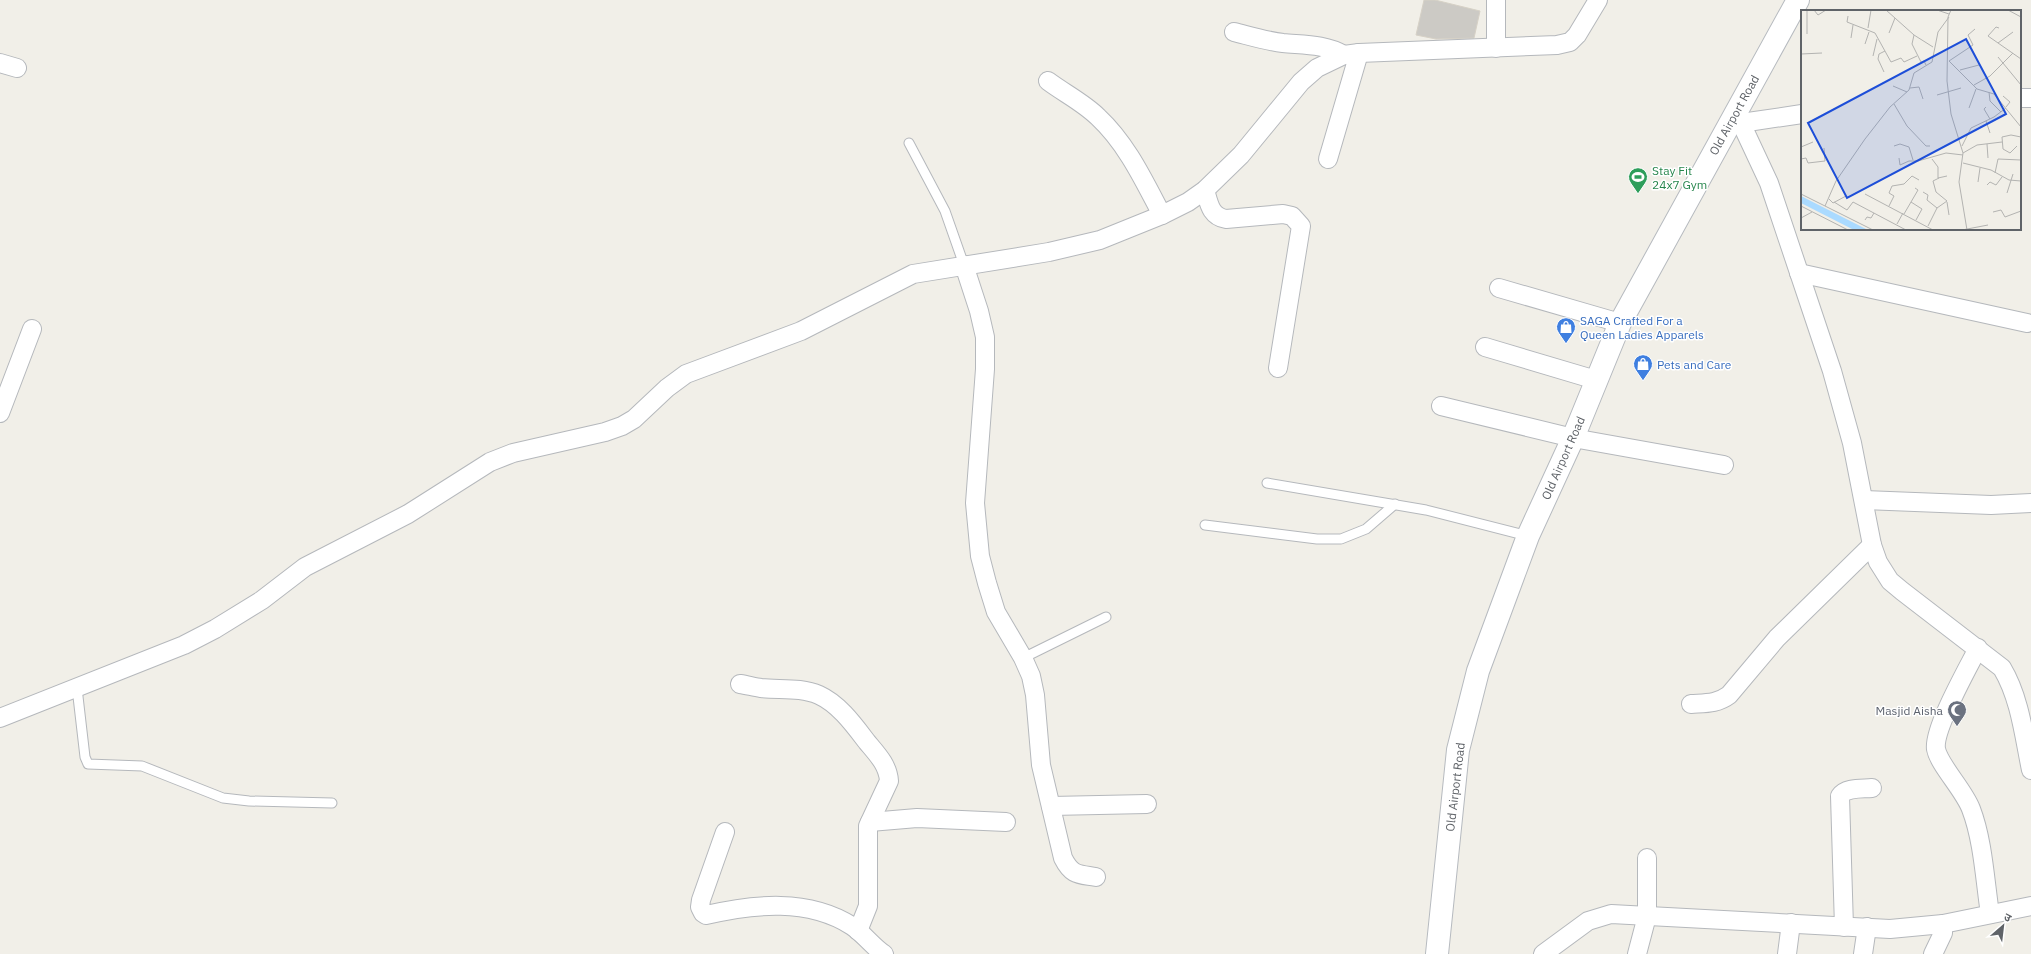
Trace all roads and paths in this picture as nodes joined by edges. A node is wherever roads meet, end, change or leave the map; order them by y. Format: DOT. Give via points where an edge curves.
graph roads {
  1 [pos="1496,0"];
  2 [pos="1598,0"];
  3 [pos="1798,0"];
  4 [pos="1234,32"];
  5 [pos="1496,48"];
  6 [pos="1351,54"];
  7 [pos="1048,81"];
  8 [pos="1801,114"];
  9 [pos="1736,122"];
  10 [pos="908,143"];
  11 [pos="1328,159"];
  12 [pos="1205,190"];
  13 [pos="1162,215"];
  14 [pos="964,265"];
  15 [pos="1799,273"];
  16 [pos="1499,288"];
  17 [pos="1620,323"];
  18 [pos="2027,323"];
  19 [pos="32,329"];
  20 [pos="1485,347"];
  21 [pos="1278,368"];
  22 [pos="1596,380"];
  23 [pos="1441,406"];
  24 [pos="0,413"];
  25 [pos="1573,438"];
  26 [pos="1724,465"];
  27 [pos="1267,483"];
  28 [pos="1864,500"];
  29 [pos="2031,503"];
  30 [pos="1395,504"];
  31 [pos="1205,525"];
  32 [pos="1528,536"];
  33 [pos="1872,545"];
  34 [pos="1106,617"];
  35 [pos="1978,648"];
  36 [pos="1023,658"];
  37 [pos="740,684"];
  38 [pos="77,688"];
  39 [pos="1691,704"];
  40 [pos="0,718"];
  41 [pos="2031,770"];
  42 [pos="1872,788"];
  43 [pos="332,803"];
  44 [pos="1147,804"];
  45 [pos="1051,806"];
  46 [pos="870,822"];
  47 [pos="1006,822"];
  48 [pos="725,832"];
  49 [pos="1647,858"];
  50 [pos="1096,877"];
  51 [pos="2031,906"];
  52 [pos="1990,914"];
  53 [pos="1647,916"];
  54 [pos="1792,924"];
  55 [pos="1943,924"];
  56 [pos="1844,927"];
  57 [pos="1867,928"];
  58 [pos="858,931"];
  59 [pos="884,954"];
  60 [pos="1436,954"];
  61 [pos="1543,954"];
  62 [pos="1637,954"];
  63 [pos="1787,954"];
  64 [pos="1863,954"];
  65 [pos="1934,954"];
  1 -- 5 [label="street"];
  2 -- 5 [label="street" via="1570,42"];
  3 -- 9 [label="main road, Old Airport Road"];
  4 -- 6 [label="street" via="1282,42 1322,46"];
  5 -- 6 [label="street"];
  6 -- 11 [label="street"];
  6 -- 12 [label="street" via="1317,68 1301,82 1241,155"];
  7 -- 13 [label="street" via="1097,116 1112,131 1145,182"];
  8 -- 9 [label="street"];
  9 -- 15 [label="street" via="1769,183"];
  9 -- 17 [label="main road, Old Airport Road"];
  10 -- 14 [label="lane" via="945,212"];
  12 -- 13 [label="street"];
  12 -- 21 [label="street" via="1212,213 1218,218 1283,214 1292,216 1301,226"];
  13 -- 14 [label="street" via="1100,240 1049,252"];
  14 -- 36 [label="street" via="985,337 975,503 980,556 996,612"];
  14 -- 38 [label="street" via="913,274 801,331 756,350 691,372 677,380 634,419 622,426 513,453 490,462 408,514 305,567 256,604 215,629 184,645"];
  15 -- 18 [label="street"];
  15 -- 28 [label="street" via="1832,371 1852,443"];
  16 -- 17 [label="street"];
  17 -- 22 [label="main road, Old Airport Road"];
  19 -- 24 [label="street"];
  20 -- 22 [label="street"];
  22 -- 25 [label="main road, Old Airport Road"];
  23 -- 25 [label="street"];
  25 -- 26 [label="street"];
  25 -- 32 [label="main road, Old Airport Road"];
  27 -- 30 [label="lane"];
  28 -- 29 [label="street" via="1991,505"];
  28 -- 33 [label="street"];
  30 -- 31 [label="lane" via="1366,529 1342,539 1317,539"];
  30 -- 32 [label="lane"];
  32 -- 60 [label="main road, Old Airport Road" via="1478,671 1458,750"];
  33 -- 35 [label="street" via="1878,562 1890,581"];
  33 -- 39 [label="street" via="1777,638 1729,696 1713,703"];
  34 -- 36 [label="lane"];
  35 -- 41 [label="street" via="2002,668 2008,678 2016,701"];
  35 -- 52 [label="street" via="1943,722 1936,749 1971,808"];
  36 -- 45 [label="street" via="1031,676 1035,695 1042,765"];
  37 -- 46 [label="street" via="800,690 819,695 840,710 882,760 889,774 889,781"];
  38 -- 40 [label="street"];
  38 -- 43 [label="lane" via="88,764 142,766 223,798"];
  42 -- 56 [label="street" via="1848,790 1840,796"];
  44 -- 45 [label="street"];
  45 -- 50 [label="street" via="1068,868 1074,873"];
  46 -- 47 [label="street" via="917,818"];
  46 -- 58 [label="street" via="868,906"];
  48 -- 58 [label="street" via="701,900 703,913 706,915 731,910 790,905 825,913"];
  49 -- 53 [label="street"];
  51 -- 52 [label="street"];
  52 -- 55 [label="street"];
  53 -- 54 [label="street"];
  53 -- 61 [label="street" via="1611,914 1588,921"];
  53 -- 62 [label="street"];
  54 -- 56 [label="street"];
  54 -- 63 [label="street"];
  55 -- 57 [label="street"];
  55 -- 65 [label="street" via="1943,933"];
  56 -- 57 [label="street"];
  57 -- 64 [label="street"];
  58 -- 59 [label="street"];
}
